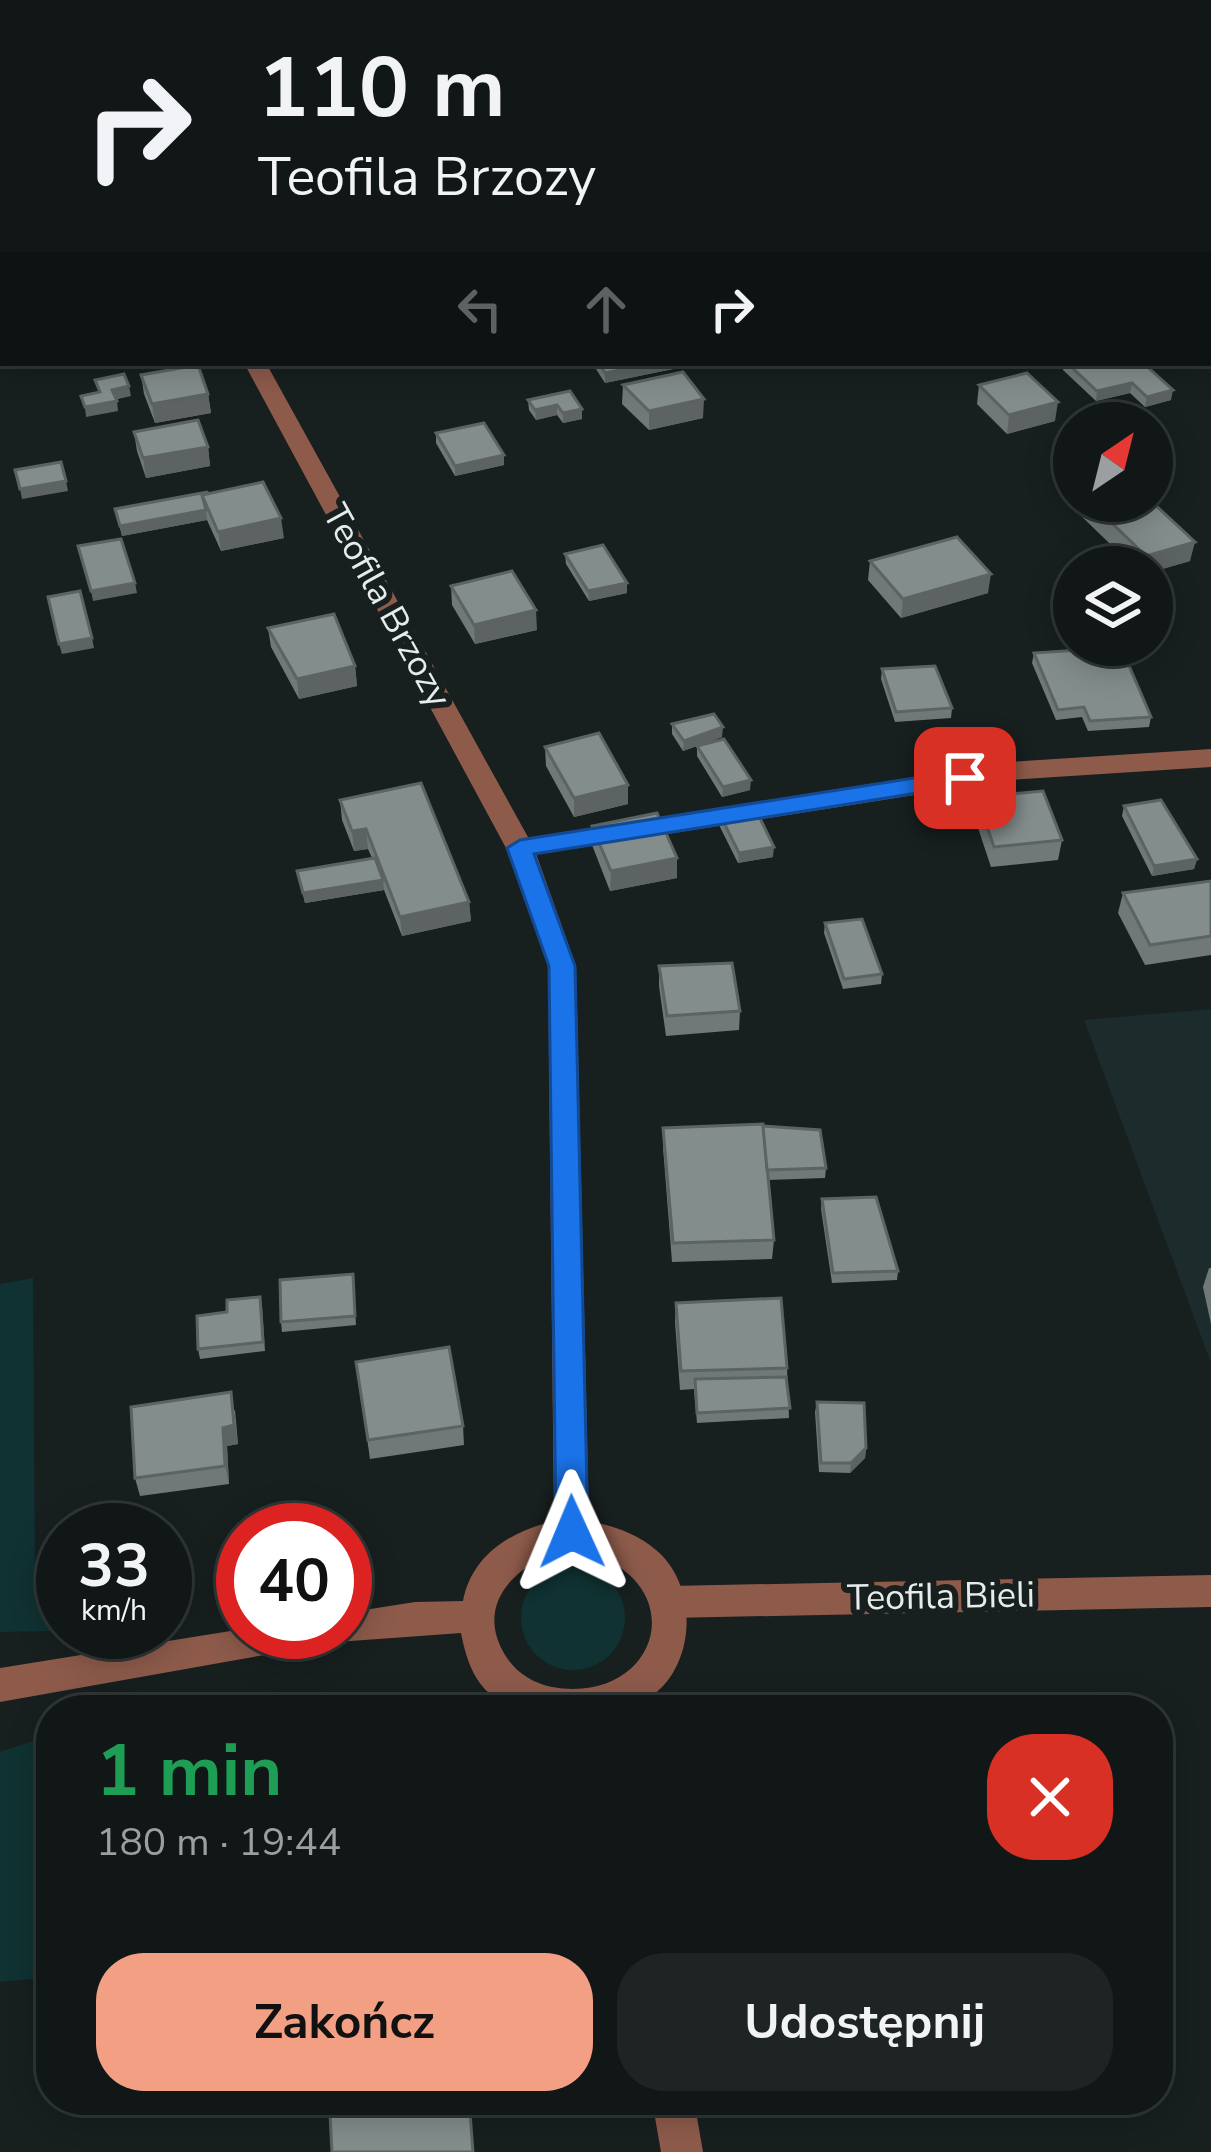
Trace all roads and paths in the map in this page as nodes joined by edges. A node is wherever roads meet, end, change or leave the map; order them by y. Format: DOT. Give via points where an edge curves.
graph roads {
  1 [pos="257,366"];
  2 [pos="1211,758"];
  3 [pos="520,848"];
  4 [pos="572,1532"];
  5 [pos="1211,1591"];
  6 [pos="670,1602"];
  7 [pos="476,1618"];
  8 [pos="372,1625"];
  9 [pos="216,1650"];
  10 [pos="0,1685"];
  11 [pos="528,1695"];
  12 [pos="622,1695"];
  13 [pos="676,2115"];
  14 [pos="682,2152"];
  1 -- 3 [label="street, Teofila Brzozy"];
  2 -- 3 [label="street" via="1010,771"];
  3 -- 4 [label="street, Teofila Brzozy" via="562,966"];
  4 -- 6 [label="street" via="620,1541 640,1554"];
  4 -- 7 [label="street" via="536,1539 505,1558 484,1585"];
  5 -- 6 [label="street, Teofila Bieli"];
  6 -- 12 [label="street" via="670,1634 657,1666"];
  7 -- 8 [label="street"];
  7 -- 11 [label="street" via="480,1647 512,1688"];
  9 -- 10 [label="street"];
  13 -- 14 [label="street"];
}
